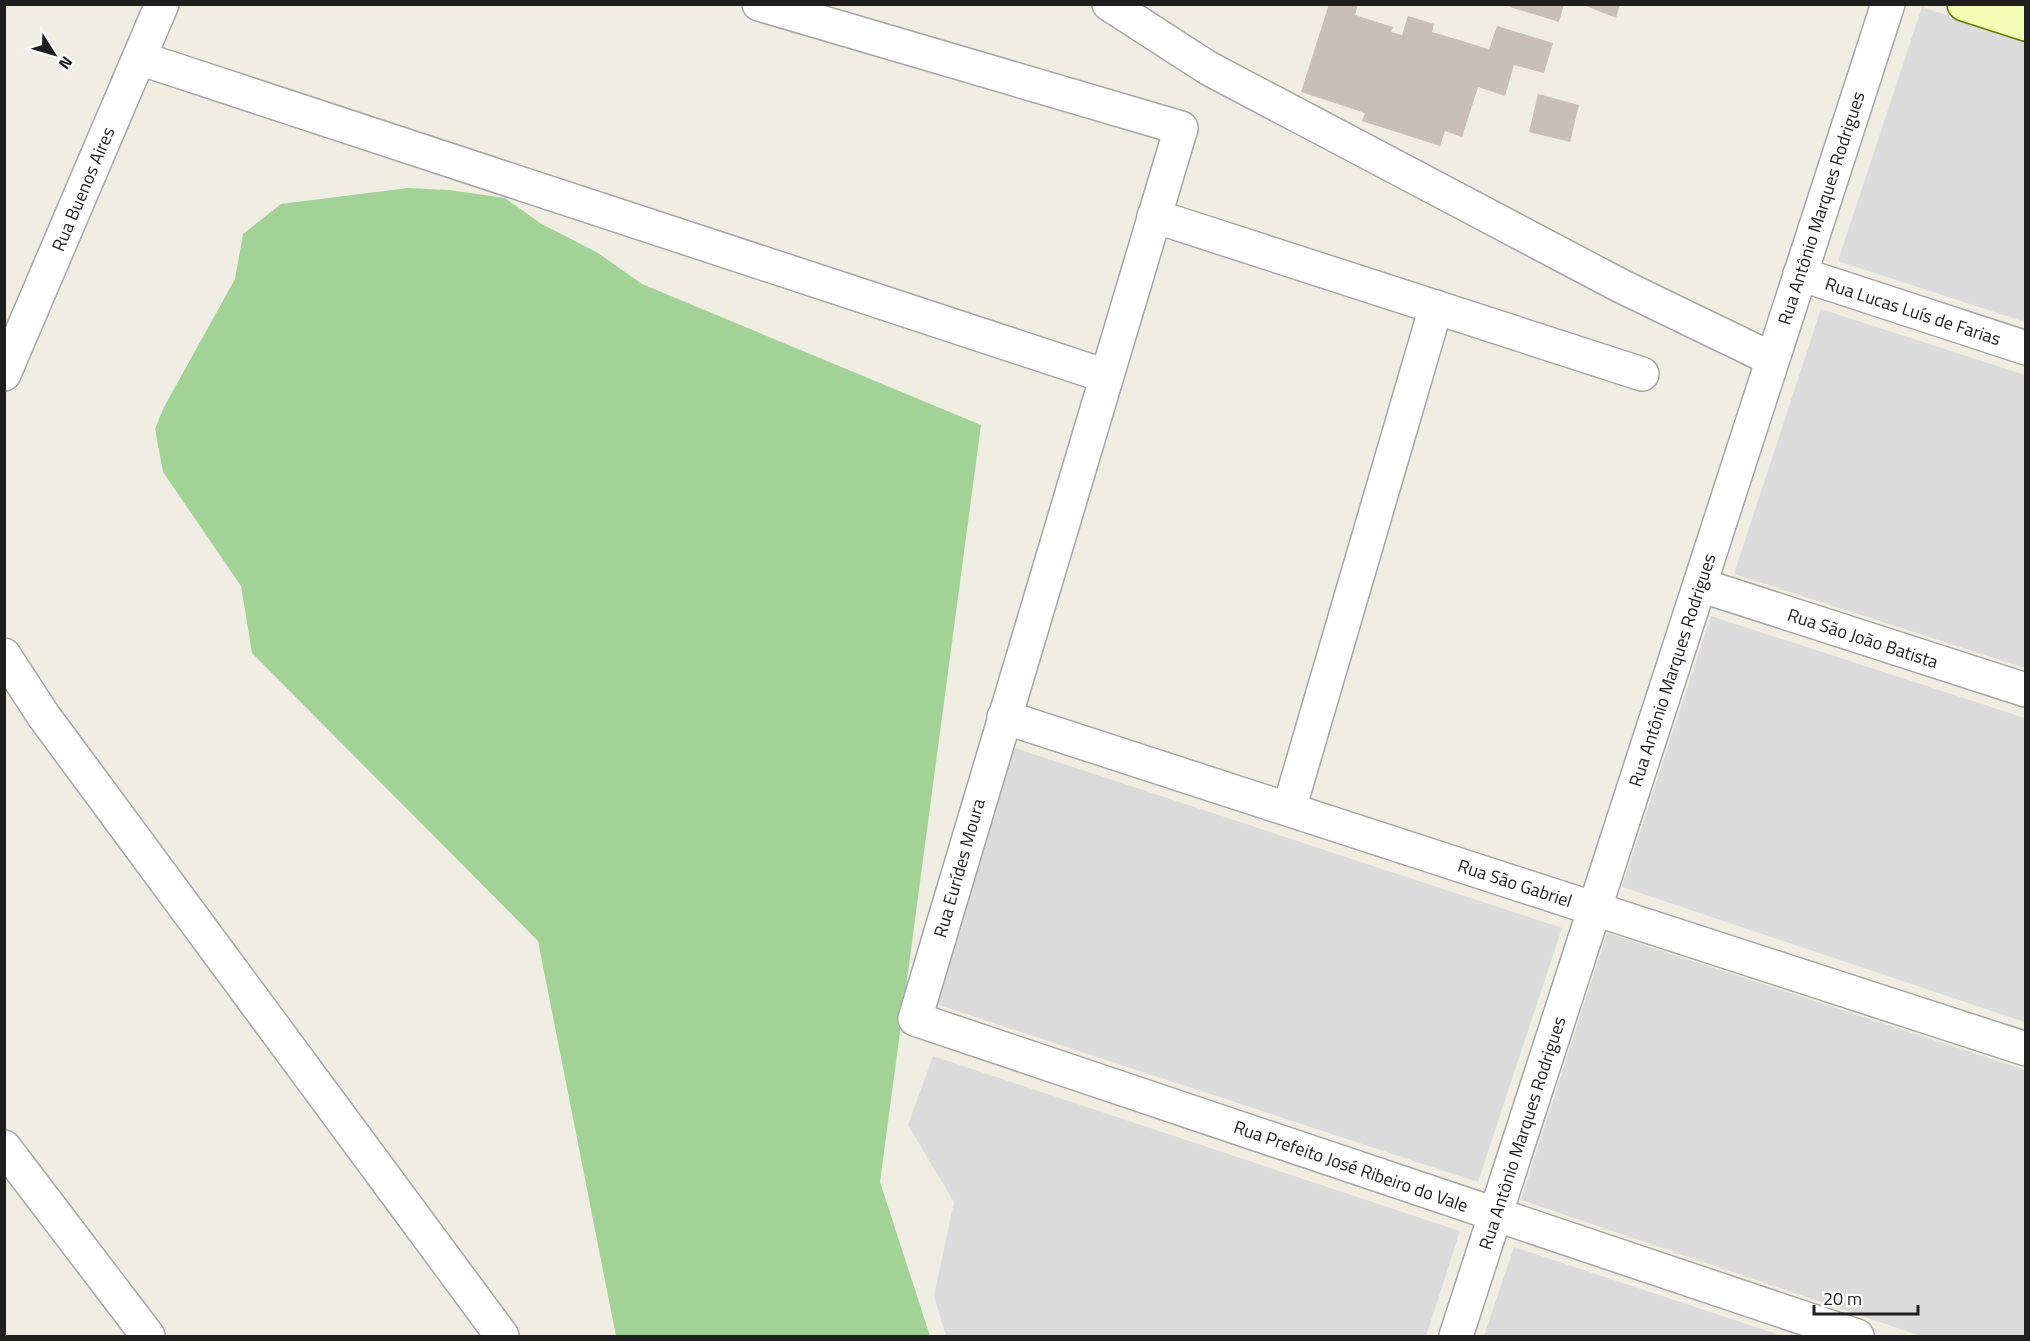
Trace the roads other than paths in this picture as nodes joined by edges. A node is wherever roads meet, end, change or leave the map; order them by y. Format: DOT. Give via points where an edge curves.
graph roads {
  1 [pos="162,4"];
  2 [pos="759,4"];
  3 [pos="1109,4"];
  4 [pos="1888,4"];
  5 [pos="1965,4"];
  6 [pos="2025,24"];
  7 [pos="138,58"];
  8 [pos="1154,216"];
  9 [pos="1800,274"];
  10 [pos="1436,307"];
  11 [pos="2025,348"];
  12 [pos="1772,359"];
  13 [pos="4,374"];
  14 [pos="1642,374"];
  15 [pos="1106,375"];
  16 [pos="1700,585"];
  17 [pos="4,655"];
  18 [pos="2025,690"];
  19 [pos="4,692"];
  20 [pos="43,715"];
  21 [pos="1004,717"];
  22 [pos="1288,809"];
  23 [pos="1594,909"];
  24 [pos="915,1019"];
  25 [pos="2025,1049"];
  26 [pos="4,1147"];
  27 [pos="1496,1215"];
  28 [pos="139,1332"];
  29 [pos="502,1336"];
  30 [pos="1456,1336"];
  31 [pos="1857,1336"];
  1 -- 7 [label="street, Rua Buenos Aires"];
  2 -- 8 [label="street, Rua Eurídes Moura" via="1181,128"];
  3 -- 12 [label="street" via="1208,68 1621,286"];
  4 -- 9 [label="street, Rua Antônio Marques Rodrigues"];
  5 -- 6 [label="street"];
  7 -- 13 [label="street, Rua Buenos Aires"];
  7 -- 15 [label="street"];
  8 -- 10 [label="street"];
  8 -- 15 [label="street, Rua Eurídes Moura"];
  9 -- 11 [label="street, Rua Lucas Luís de Farias"];
  9 -- 12 [label="street, Rua Antônio Marques Rodrigues"];
  10 -- 14 [label="street"];
  10 -- 22 [label="street"];
  12 -- 16 [label="street, Rua Antônio Marques Rodrigues"];
  15 -- 21 [label="street, Rua Eurídes Moura"];
  16 -- 18 [label="street, Rua São João Batista"];
  16 -- 23 [label="street, Rua Antônio Marques Rodrigues"];
  17 -- 20 [label="street"];
  19 -- 20 [label="street"];
  20 -- 29 [label="street"];
  21 -- 22 [label="street, Rua São Gabriel"];
  21 -- 24 [label="street, Rua Eurídes Moura"];
  22 -- 23 [label="street, Rua São Gabriel"];
  23 -- 25 [label="street, Rua São Gabriel"];
  23 -- 27 [label="street, Rua Antônio Marques Rodrigues"];
  24 -- 27 [label="street, Rua Prefeito José Ribeiro do Vale"];
  26 -- 28 [label="street"];
  27 -- 30 [label="street, Rua Antônio Marques Rodrigues"];
  27 -- 31 [label="street, Rua Prefeito José Ribeiro do Vale"];
}
